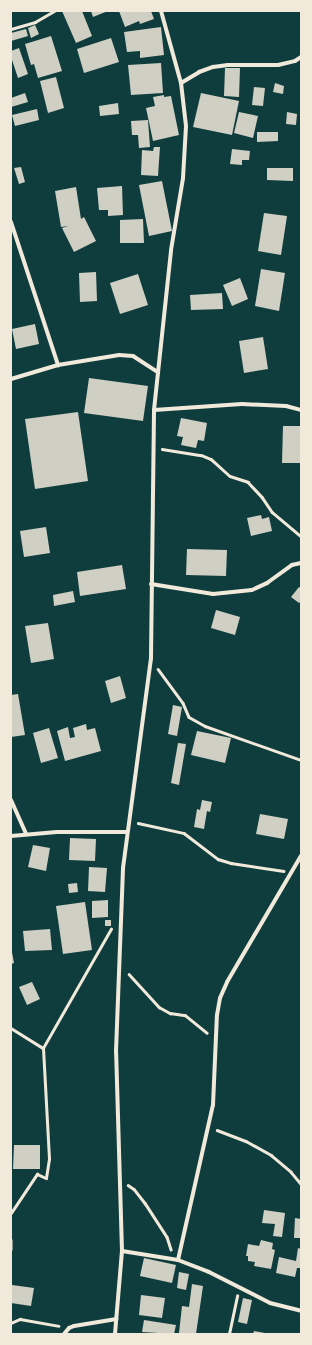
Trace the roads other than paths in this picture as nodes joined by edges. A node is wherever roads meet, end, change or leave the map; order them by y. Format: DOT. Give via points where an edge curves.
graph roads {
  1 [pos="161,11"];
  2 [pos="301,57"];
  3 [pos="181,82"];
  4 [pos="11,222"];
  5 [pos="58,365"];
  6 [pos="158,372"];
  7 [pos="11,379"];
  8 [pos="154,410"];
  9 [pos="301,410"];
  10 [pos="301,563"];
  11 [pos="151,584"];
  12 [pos="11,800"];
  13 [pos="126,832"];
  14 [pos="26,834"];
  15 [pos="11,836"];
  16 [pos="301,856"];
  17 [pos="122,1251"];
  18 [pos="178,1260"];
  19 [pos="301,1311"];
  20 [pos="116,1319"];
  21 [pos="64,1334"];
  22 [pos="115,1334"];
  1 -- 3 [label="street"];
  2 -- 3 [label="street" via="278,65 213,67"];
  3 -- 6 [label="street" via="186,126 183,178 171,250"];
  4 -- 5 [label="street"];
  5 -- 6 [label="street" via="120,355 133,356"];
  5 -- 7 [label="street"];
  6 -- 8 [label="street"];
  8 -- 9 [label="street" via="242,404 286,406"];
  8 -- 11 [label="street"];
  10 -- 11 [label="street" via="292,565 267,583 252,590 213,594"];
  11 -- 13 [label="street" via="150,658"];
  12 -- 14 [label="street"];
  13 -- 14 [label="street"];
  13 -- 17 [label="street" via="116,1051"];
  14 -- 15 [label="street"];
  16 -- 18 [label="street" via="220,998 214,1099"];
  17 -- 18 [label="street"];
  17 -- 20 [label="street"];
  18 -- 19 [label="street" via="270,1303"];
  20 -- 21 [label="street" via="69,1328"];
  20 -- 22 [label="street"];
}
